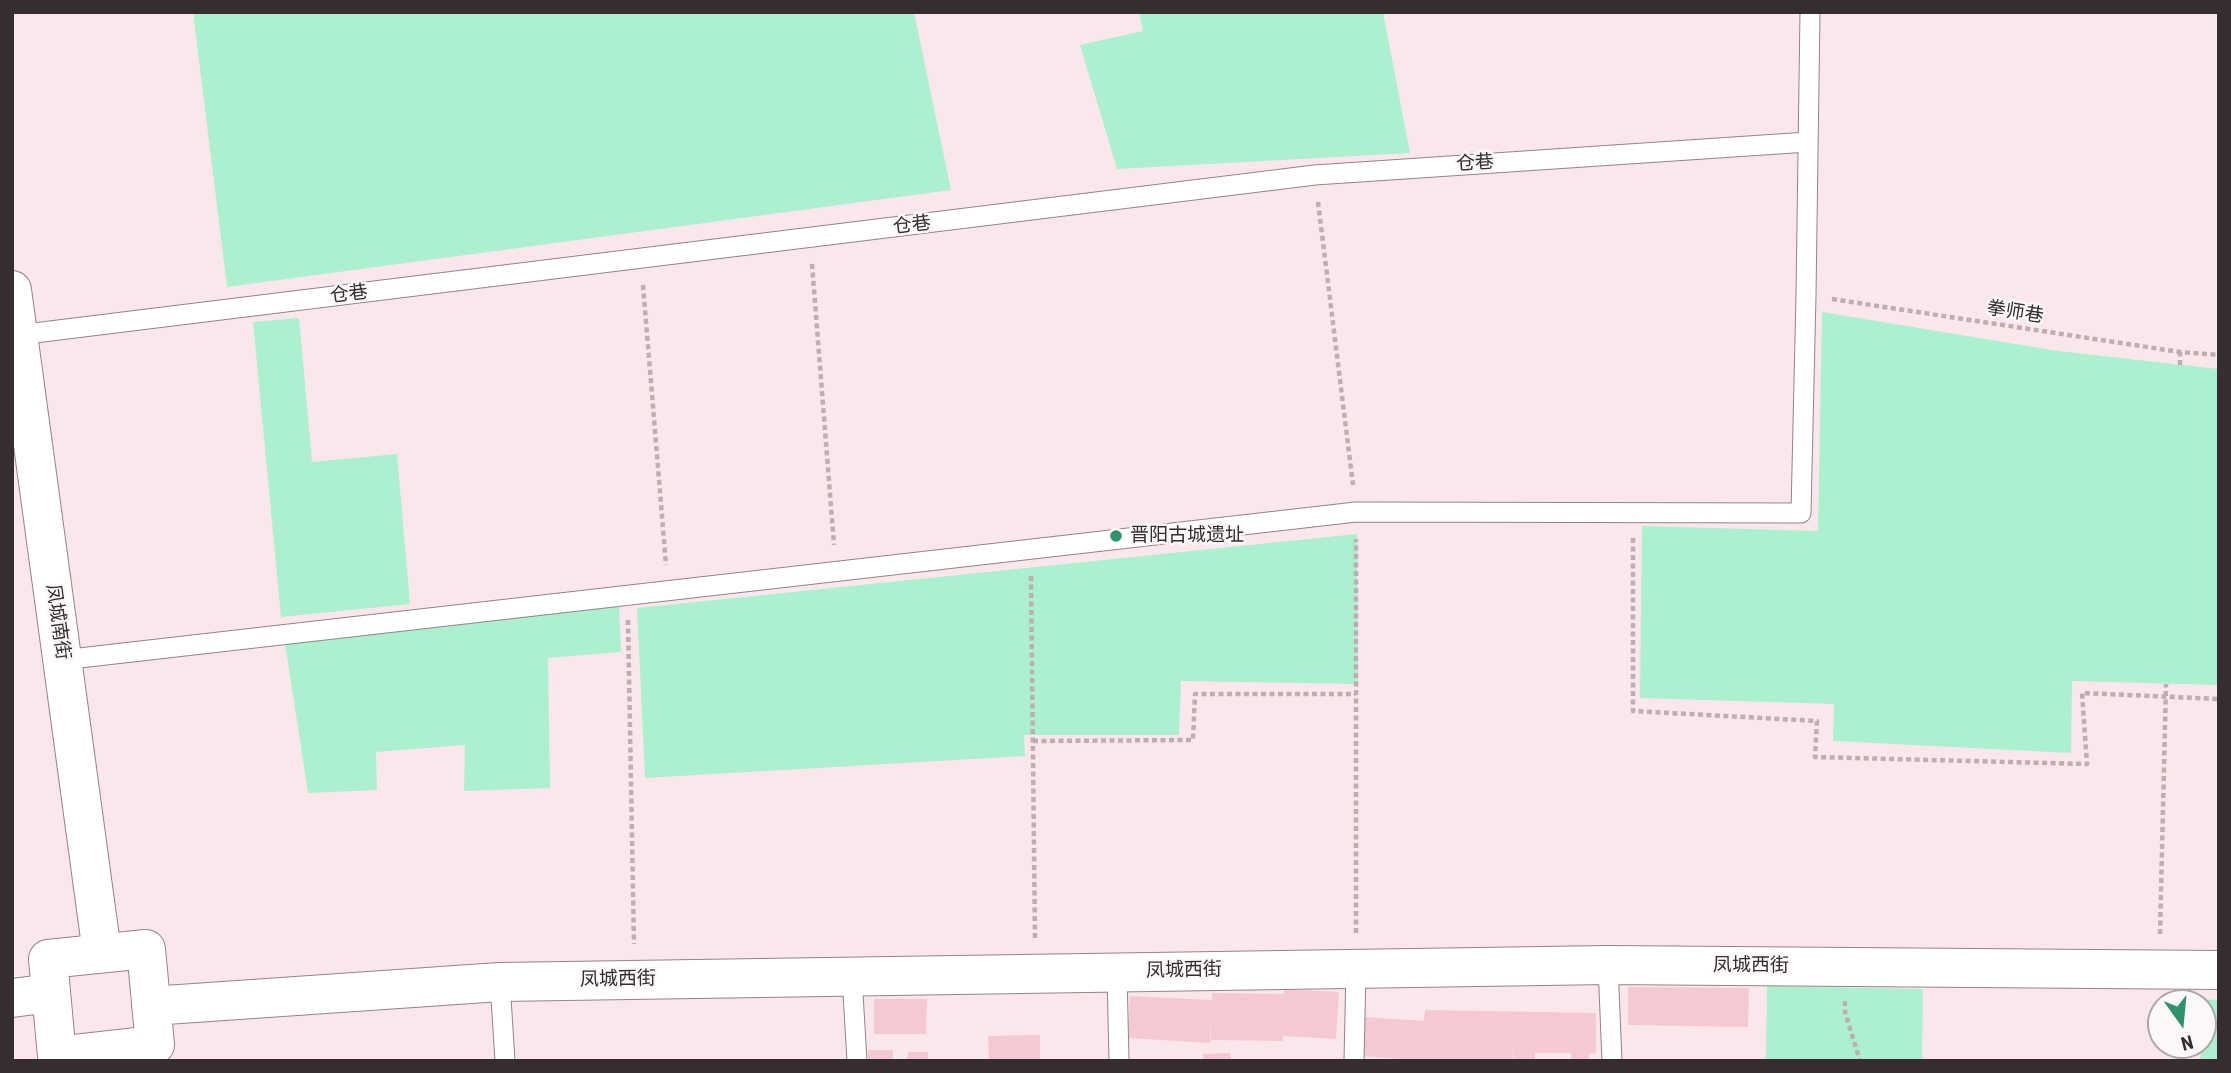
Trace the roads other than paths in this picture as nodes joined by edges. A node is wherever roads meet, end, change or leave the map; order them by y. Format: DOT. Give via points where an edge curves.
graph roads {
  1 [pos="1810,12"];
  2 [pos="1808,142"];
  3 [pos="12,290"];
  4 [pos="18,335"];
  5 [pos="62,660"];
  6 [pos="102,953"];
  7 [pos="1608,965"];
  8 [pos="1356,969"];
  9 [pos="2219,970"];
  10 [pos="1117,972"];
  11 [pos="852,976"];
  12 [pos="500,982"];
  13 [pos="51,993"];
  14 [pos="12,998"];
  15 [pos="151,1006"];
  16 [pos="116,1055"];
  17 [pos="505,1061"];
  18 [pos="858,1061"];
  19 [pos="1119,1061"];
  20 [pos="1354,1061"];
  21 [pos="1612,1061"];
  1 -- 2 [label="lane"];
  2 -- 4 [label="lane, 仓巷" via="1315,175"];
  2 -- 5 [label="lane" via="1801,513 1356,512"];
  3 -- 4 [label="street, 凤城南街"];
  4 -- 5 [label="street, 凤城南街"];
  5 -- 6 [label="street, 凤城南街"];
  6 -- 13 [label="street" via="48,959"];
  6 -- 15 [label="street" via="146,949"];
  7 -- 8 [label="street, 凤城西街"];
  7 -- 9 [label="street, 凤城西街"];
  7 -- 21 [label="lane"];
  8 -- 10 [label="street, 凤城西街"];
  8 -- 20 [label="lane"];
  10 -- 11 [label="street, 凤城西街"];
  10 -- 19 [label="lane"];
  11 -- 12 [label="street, 凤城西街"];
  11 -- 18 [label="lane"];
  12 -- 15 [label="street, 凤城西街"];
  12 -- 17 [label="lane"];
  13 -- 14 [label="street"];
  13 -- 16 [label="street" via="57,1056"];
  15 -- 16 [label="street" via="155,1045"];
}
